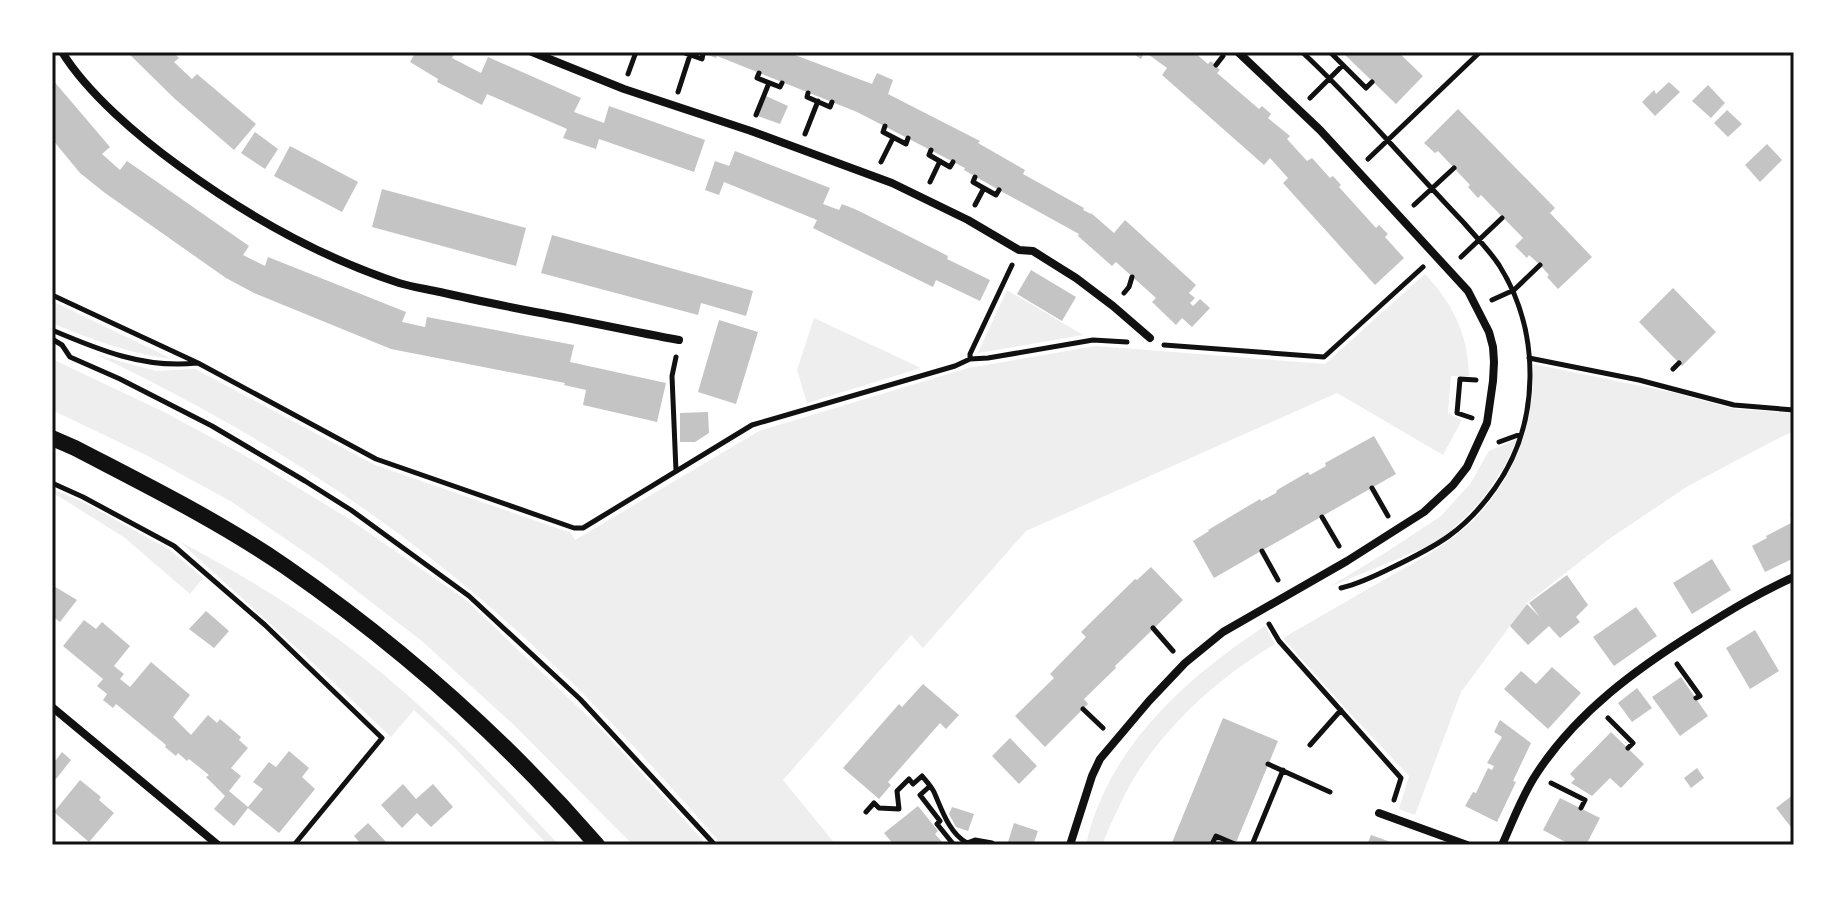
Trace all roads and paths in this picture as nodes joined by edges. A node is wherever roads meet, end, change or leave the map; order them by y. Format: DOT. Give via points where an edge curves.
graph roads {
  1 [pos="62,52"];
  2 [pos="532,52"];
  3 [pos="636,52"];
  4 [pos="682,52"];
  5 [pos="1238,52"];
  6 [pos="1302,52"];
  7 [pos="1330,52"];
  8 [pos="1480,52"];
  9 [pos="703,54"];
  10 [pos="690,55"];
  11 [pos="1343,65"];
  12 [pos="630,69"];
  13 [pos="759,73"];
  14 [pos="1329,79"];
  15 [pos="1372,82"];
  16 [pos="769,83"];
  17 [pos="782,83"];
  18 [pos="679,87"];
  19 [pos="808,93"];
  20 [pos="818,101"];
  21 [pos="832,102"];
  22 [pos="1299,109"];
  23 [pos="756,116"];
  24 [pos="885,126"];
  25 [pos="805,133"];
  26 [pos="893,138"];
  27 [pos="908,138"];
  28 [pos="1387,140"];
  29 [pos="931,150"];
  30 [pos="885,153"];
  31 [pos="940,161"];
  32 [pos="953,162"];
  33 [pos="1454,168"];
  34 [pos="1357,169"];
  35 [pos="975,177"];
  36 [pos="930,181"];
  37 [pos="984,188"];
  38 [pos="1432,188"];
  39 [pos="999,190"];
  40 [pos="976,203"];
  41 [pos="1401,216"];
  42 [pos="1502,218"];
  43 [pos="1479,240"];
  44 [pos="1019,250"];
  45 [pos="1436,255"];
  46 [pos="1540,265"];
  47 [pos="1448,268"];
  48 [pos="1132,277"];
  49 [pos="1139,283"];
  50 [pos="1512,291"];
  51 [pos="52,295"];
  52 [pos="53,334"];
  53 [pos="1150,338"];
  54 [pos="679,340"];
  55 [pos="1133,343"];
  56 [pos="1159,344"];
  57 [pos="970,359"];
  58 [pos="198,363"];
  59 [pos="1679,363"];
  60 [pos="1673,369"];
  61 [pos="1493,381"];
  62 [pos="1794,410"];
  63 [pos="1487,423"];
  64 [pos="1521,434"];
  65 [pos="52,438"];
  66 [pos="1491,445"];
  67 [pos="676,471"];
  68 [pos="52,483"];
  69 [pos="1372,488"];
  70 [pos="1379,500"];
  71 [pos="1322,517"];
  72 [pos="1262,551"];
  73 [pos="1347,561"];
  74 [pos="1794,577"];
  75 [pos="1287,595"];
  76 [pos="1269,625"];
  77 [pos="1153,628"];
  78 [pos="1667,650"];
  79 [pos="1185,663"];
  80 [pos="1696,698"];
  81 [pos="1594,705"];
  82 [pos="52,707"];
  83 [pos="1083,709"];
  84 [pos="1341,710"];
  85 [pos="1116,740"];
  86 [pos="1310,745"];
  87 [pos="1628,748"];
  88 [pos="1268,764"];
  89 [pos="1283,770"];
  90 [pos="1535,775"];
  91 [pos="930,786"];
  92 [pos="1330,792"];
  93 [pos="1581,808"];
  94 [pos="866,812"];
  95 [pos="1379,813"];
  96 [pos="1389,816"];
  97 [pos="1213,842"];
  98 [pos="992,843"];
  99 [pos="218,845"];
  100 [pos="294,845"];
  101 [pos="597,845"];
  102 [pos="715,845"];
  103 [pos="954,845"];
  104 [pos="1070,845"];
  105 [pos="1237,845"];
  106 [pos="1252,845"];
  107 [pos="1467,845"];
  108 [pos="1502,845"];
  1 -- 54 [label="street" via="85,82 167,157 230,201 324,253 400,283"];
  2 -- 44 [label="street" via="875,176"];
  3 -- 12 [label="path"];
  4 -- 10 [label="path"];
  5 -- 22 [label="street"];
  6 -- 14 [label="path"];
  7 -- 11 [label="path"];
  8 -- 28 [label="path"];
  9 -- 10 [label="path" via="702,59"];
  10 -- 18 [label="path"];
  11 -- 14 [label="path"];
  11 -- 15 [label="path" via="1366,88"];
  13 -- 16 [label="path" via="757,78"];
  14 -- 22 [label="path"];
  14 -- 28 [label="path"];
  16 -- 17 [label="path"];
  16 -- 23 [label="path"];
  19 -- 20 [label="path"];
  20 -- 21 [label="path" via="830,107"];
  20 -- 25 [label="path"];
  22 -- 34 [label="street"];
  24 -- 26 [label="path" via="883,132"];
  26 -- 27 [label="path" via="906,144"];
  26 -- 30 [label="path"];
  28 -- 34 [label="path"];
  28 -- 38 [label="path"];
  29 -- 31 [label="path" via="929,155"];
  31 -- 32 [label="path" via="950,167"];
  31 -- 36 [label="path"];
  33 -- 38 [label="path"];
  34 -- 41 [label="street"];
  35 -- 37 [label="path" via="973,182"];
  37 -- 39 [label="path" via="996,195"];
  37 -- 40 [label="path"];
  38 -- 41 [label="path"];
  38 -- 43 [label="path"];
  41 -- 45 [label="street"];
  42 -- 43 [label="path"];
  43 -- 47 [label="path"];
  43 -- 50 [label="path"];
  44 -- 53 [label="street" via="1033,251 1076,278"];
  44 -- 57 [label="path"];
  45 -- 47 [label="street"];
  45 -- 56 [label="path" via="1324,357"];
  46 -- 50 [label="path"];
  47 -- 61 [label="street" via="1468,291 1489,332"];
  48 -- 49 [label="path" via="1129,287"];
  50 -- 62 [label="path" via="1529,358 1734,405"];
  51 -- 58 [label="path"];
  52 -- 58 [label="path" via="152,363"];
  52 -- 102 [label="path" via="70,357 153,395 280,465 469,596 580,699"];
  54 -- 67 [label="path" via="672,376"];
  55 -- 57 [label="path" via="1093,340"];
  57 -- 67 [label="path" via="752,425"];
  58 -- 67 [label="path" via="376,459 574,528 583,528"];
  59 -- 60 [label="path"];
  61 -- 63 [label="street"];
  61 -- 63 [label="path" via="1460,379 1457,413"];
  63 -- 73 [label="street" via="1467,467 1439,500"];
  64 -- 66 [label="path"];
  65 -- 101 [label="main road" via="212,522 338,605 481,725"];
  68 -- 100 [label="path" via="174,546 382,738"];
  69 -- 70 [label="path"];
  71 -- 73 [label="path"];
  72 -- 75 [label="path"];
  73 -- 75 [label="street"];
  74 -- 78 [label="street"];
  75 -- 79 [label="street" via="1223,632"];
  76 -- 84 [label="path"];
  77 -- 79 [label="path"];
  78 -- 80 [label="path" via="1700,696"];
  78 -- 81 [label="street"];
  79 -- 85 [label="street"];
  81 -- 87 [label="path" via="1633,743"];
  81 -- 90 [label="street"];
  82 -- 99 [label="street"];
  83 -- 85 [label="path"];
  84 -- 86 [label="path"];
  84 -- 96 [label="path" via="1401,778"];
  85 -- 104 [label="street" via="1092,776"];
  88 -- 89 [label="path"];
  89 -- 92 [label="path"];
  89 -- 106 [label="path"];
  90 -- 93 [label="path" via="1585,800"];
  90 -- 108 [label="street"];
  91 -- 94 [label="path" via="922,776 913,784 909,779 897,791 899,809 874,803"];
  91 -- 98 [label="path" via="962,840"];
  91 -- 103 [label="path" via="920,795"];
  95 -- 96 [label="street"];
  96 -- 107 [label="street"];
  97 -- 105 [label="path" via="1216,836"];
}
